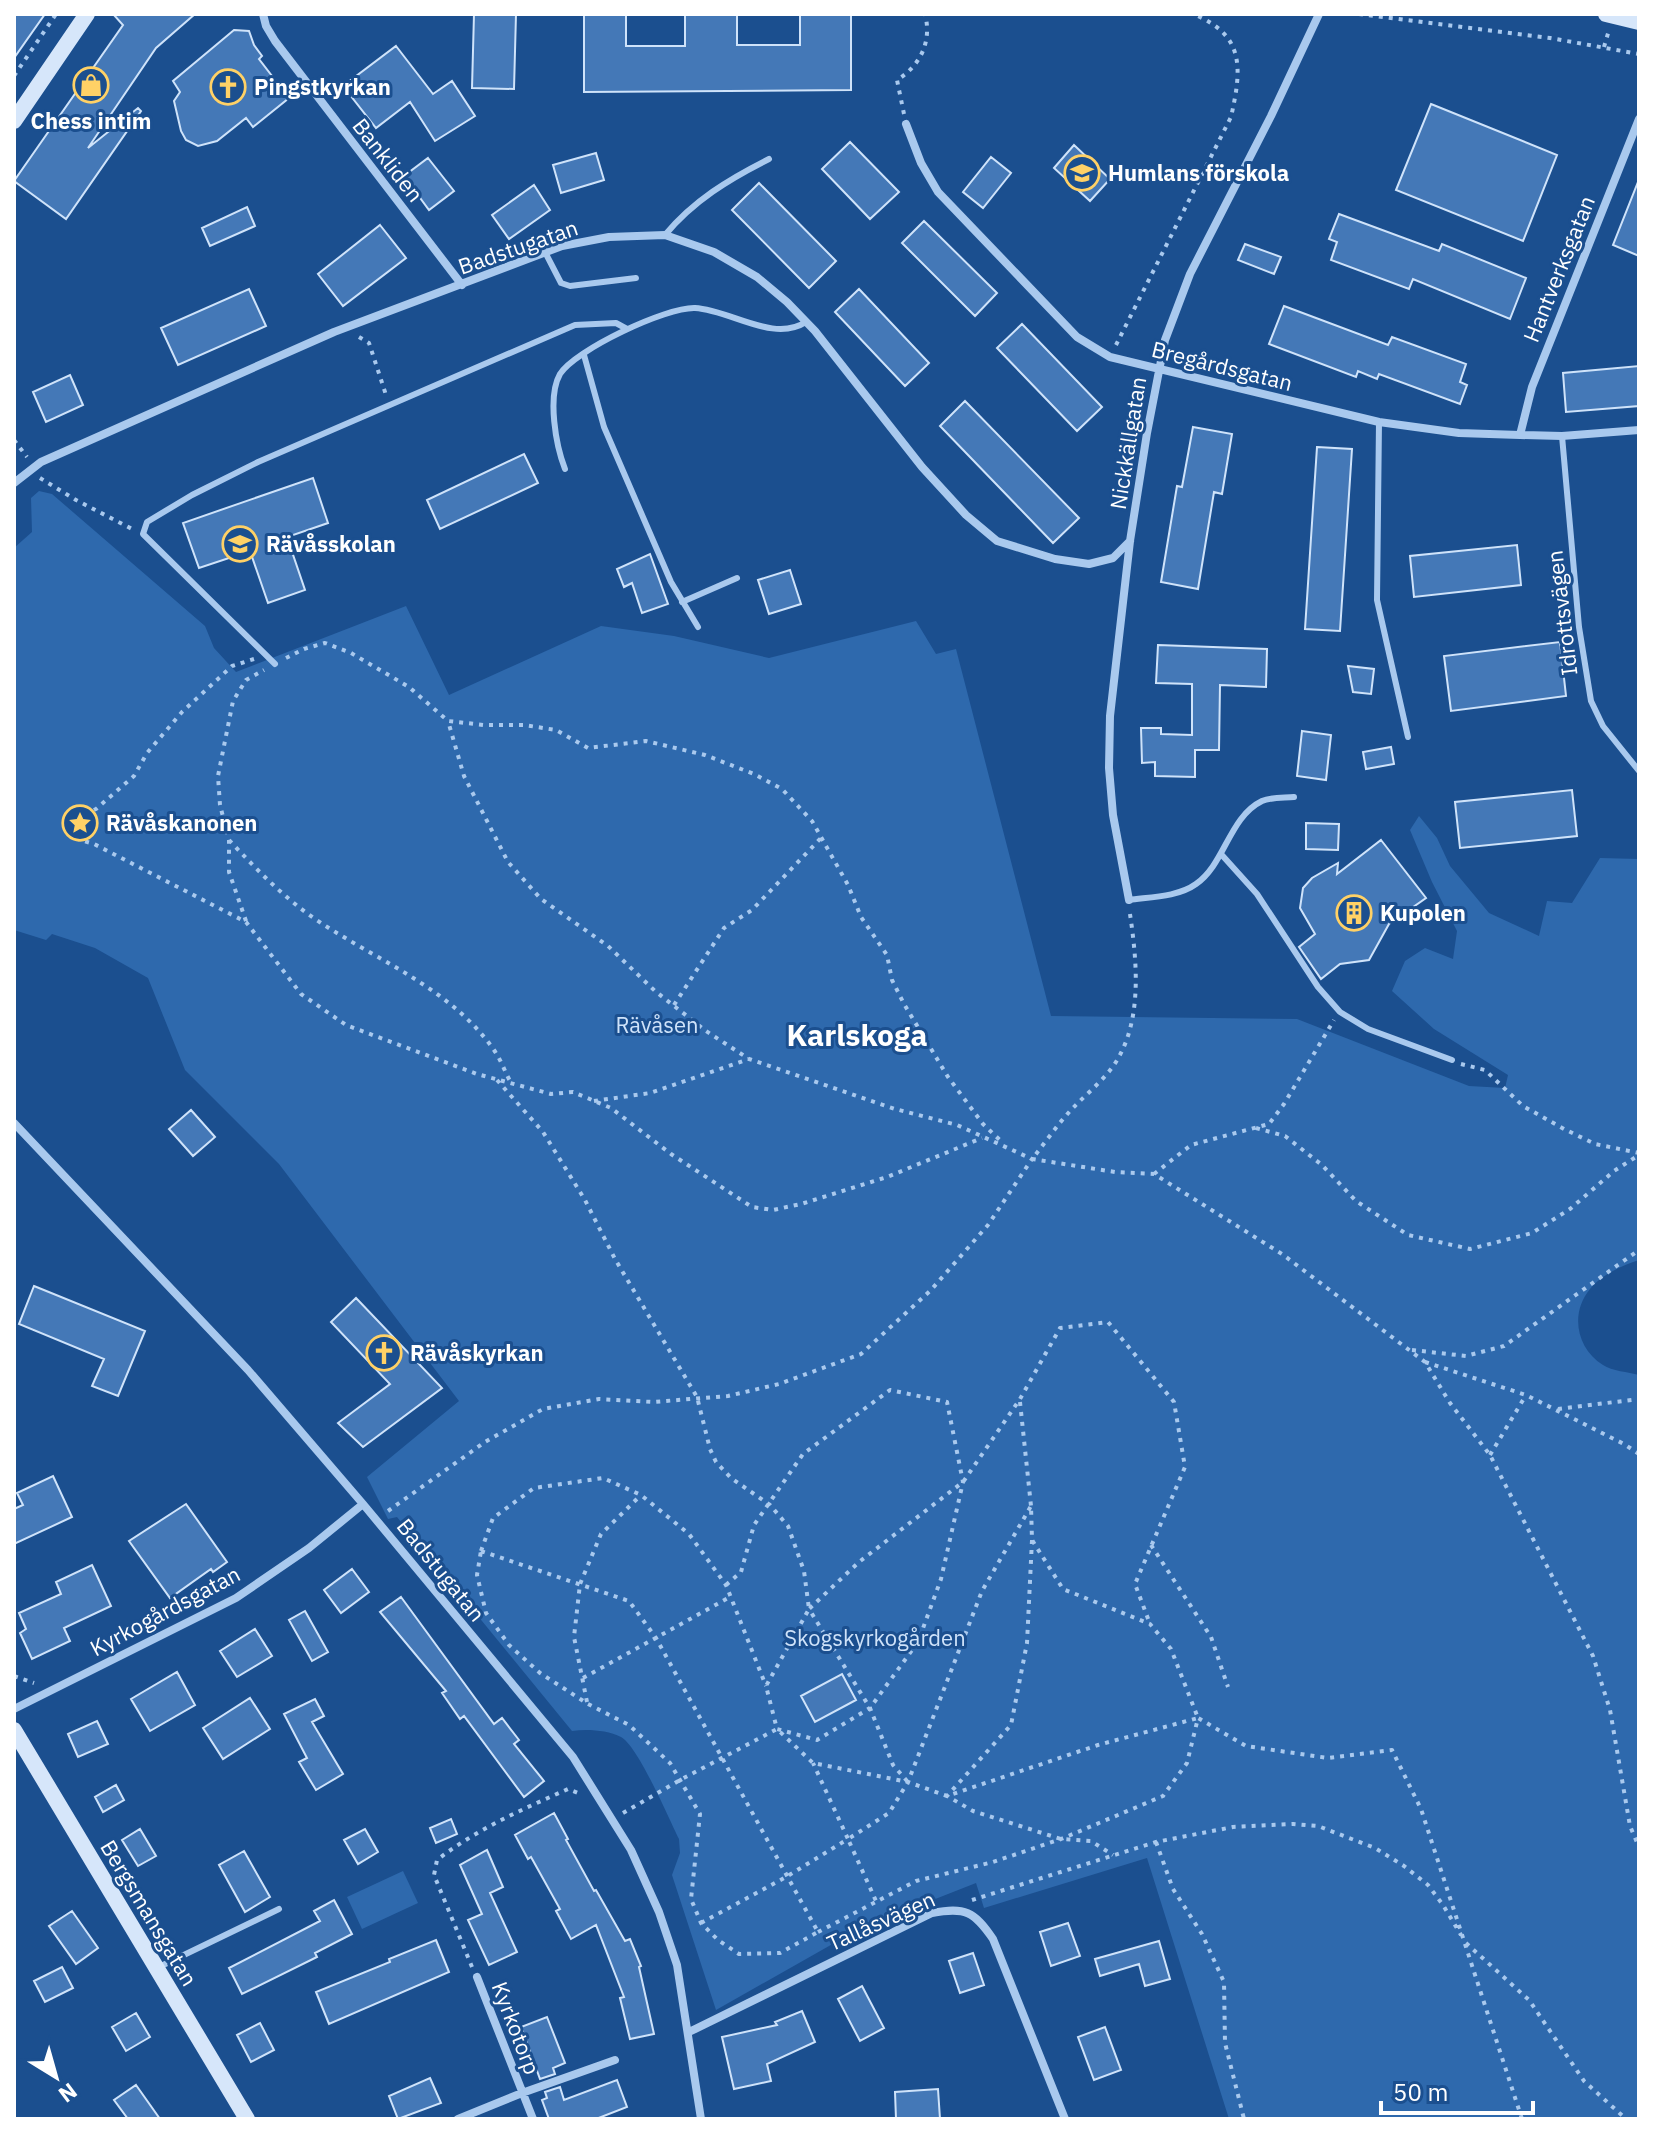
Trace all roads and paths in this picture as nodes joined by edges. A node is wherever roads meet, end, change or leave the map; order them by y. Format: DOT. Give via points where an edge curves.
graph roads {
  1 [pos="56,14"];
  2 [pos="87,14"];
  3 [pos="263,14"];
  4 [pos="925,14"];
  5 [pos="1193,14"];
  6 [pos="1319,14"];
  7 [pos="1359,14"];
  8 [pos="1427,14"];
  9 [pos="1606,14"];
  10 [pos="1312,18"];
  11 [pos="1426,22"];
  12 [pos="1639,22"];
  13 [pos="1639,54"];
  14 [pos="14,76"];
  15 [pos="1639,119"];
  16 [pos="14,121"];
  17 [pos="906,124"];
  18 [pos="769,159"];
  19 [pos="665,235"];
  20 [pos="545,252"];
  21 [pos="636,278"];
  22 [pos="462,285"];
  23 [pos="806,322"];
  24 [pos="627,329"];
  25 [pos="349,338"];
  26 [pos="584,355"];
  27 [pos="1110,357"];
  28 [pos="1158,370"];
  29 [pos="390,405"];
  30 [pos="1379,422"];
  31 [pos="1639,430"];
  32 [pos="1520,435"];
  33 [pos="1562,436"];
  34 [pos="565,469"];
  35 [pos="52,471"];
  36 [pos="41,478"];
  37 [pos="14,483"];
  38 [pos="30,485"];
  39 [pos="143,534"];
  40 [pos="1130,541"];
  41 [pos="737,578"];
  42 [pos="682,602"];
  43 [pos="698,627"];
  44 [pos="275,664"];
  45 [pos="448,721"];
  46 [pos="1408,737"];
  47 [pos="1639,771"];
  48 [pos="1294,797"];
  49 [pos="821,838"];
  50 [pos="229,840"];
  51 [pos="1221,854"];
  52 [pos="1129,900"];
  53 [pos="246,922"];
  54 [pos="674,1005"];
  55 [pos="1325,1034"];
  56 [pos="749,1059"];
  57 [pos="1452,1060"];
  58 [pos="497,1080"];
  59 [pos="511,1083"];
  60 [pos="594,1101"];
  61 [pos="14,1123"];
  62 [pos="1256,1128"];
  63 [pos="982,1138"];
  64 [pos="1005,1145"];
  65 [pos="1639,1154"];
  66 [pos="1032,1159"];
  67 [pos="1154,1174"];
  68 [pos="1639,1250"];
  69 [pos="1409,1350"];
  70 [pos="1425,1362"];
  71 [pos="1526,1395"];
  72 [pos="697,1397"];
  73 [pos="1020,1399"];
  74 [pos="1639,1399"];
  75 [pos="1556,1410"];
  76 [pos="1639,1454"];
  77 [pos="1490,1455"];
  78 [pos="963,1482"];
  79 [pos="641,1495"];
  80 [pos="363,1504"];
  81 [pos="770,1505"];
  82 [pos="1031,1506"];
  83 [pos="381,1516"];
  84 [pos="1032,1540"];
  85 [pos="1151,1545"];
  86 [pos="481,1551"];
  87 [pos="580,1584"];
  88 [pos="726,1585"];
  89 [pos="730,1597"];
  90 [pos="809,1609"];
  91 [pos="1150,1624"];
  92 [pos="656,1638"];
  93 [pos="583,1678"];
  94 [pos="766,1686"];
  95 [pos="1228,1687"];
  96 [pos="588,1704"];
  97 [pos="870,1708"];
  98 [pos="14,1709"];
  99 [pos="1198,1718"];
  100 [pos="777,1729"];
  101 [pos="14,1730"];
  102 [pos="722,1758"];
  103 [pos="813,1763"];
  104 [pos="680,1780"];
  105 [pos="908,1782"];
  106 [pos="593,1788"];
  107 [pos="947,1796"];
  108 [pos="621,1814"];
  109 [pos="848,1839"];
  110 [pos="1061,1839"];
  111 [pos="1156,1842"];
  112 [pos="1639,1847"];
  113 [pos="1113,1855"];
  114 [pos="786,1877"];
  115 [pos="876,1901"];
  116 [pos="279,1909"];
  117 [pos="965,1913"];
  118 [pos="701,1923"];
  119 [pos="818,1932"];
  120 [pos="1466,1943"];
  121 [pos="156,1968"];
  122 [pos="477,1977"];
  123 [pos="689,2032"];
  124 [pos="615,2060"];
  125 [pos="522,2093"];
  126 [pos="247,2119"];
  127 [pos="458,2119"];
  128 [pos="533,2119"];
  129 [pos="701,2119"];
  130 [pos="1065,2119"];
  131 [pos="1244,2119"];
  132 [pos="1522,2119"];
  133 [pos="1626,2119"];
  1 -- 14 [label="path"];
  2 -- 16 [label="street"];
  3 -- 22 [label="street, Bankliden" via="275,41"];
  4 -- 17 [label="path" via="927,44 909,73 897,80"];
  5 -- 27 [label="path" via="1218,26 1234,47 1238,77 1231,117"];
  6 -- 10 [label="street, Nickkällgatan"];
  7 -- 11 [label="path"];
  8 -- 11 [label="path"];
  9 -- 12 [label="street"];
  10 -- 28 [label="street, Nickkällgatan" via="1271,116 1190,274"];
  11 -- 13 [label="path"];
  15 -- 32 [label="street, Hantverksgatan" via="1541,363"];
  17 -- 27 [label="street, Bregårdsgatan" via="938,192 1077,337"];
  18 -- 19 [label="lane" via="704,196"];
  19 -- 20 [label="street, Badstugatan" via="609,237"];
  19 -- 23 [label="street, Badstugatan" via="714,252 757,277"];
  20 -- 21 [label="lane" via="561,283 570,286"];
  20 -- 22 [label="street, Badstugatan"];
  22 -- 37 [label="street, Badstugatan" via="244,371 41,462"];
  23 -- 24 [label="lane" via="794,330 775,329 695,308"];
  23 -- 40 [label="street, Badstugatan" via="922,467 997,541 1089,564 1113,558"];
  24 -- 26 [label="lane"];
  24 -- 29 [label="lane" via="616,323 575,325"];
  25 -- 29 [label="path" via="369,343"];
  26 -- 34 [label="lane" via="564,369 555,390 555,439"];
  26 -- 42 [label="lane" via="604,427"];
  27 -- 28 [label="street, Bregårdsgatan"];
  28 -- 30 [label="street, Bregårdsgatan"];
  28 -- 40 [label="street, Nickkällgatan"];
  29 -- 39 [label="lane" via="192,495 147,522"];
  30 -- 32 [label="street, Bregårdsgatan"];
  30 -- 46 [label="lane" via="1377,600"];
  31 -- 33 [label="street, Bregårdsgatan"];
  32 -- 33 [label="street, Bregårdsgatan"];
  33 -- 47 [label="lane, Idrottsvägen" via="1591,701 1603,726"];
  35 -- 36 [label="path"];
  36 -- 38 [label="path"];
  36 -- 39 [label="path"];
  39 -- 44 [label="lane"];
  40 -- 52 [label="street, Nickkällgatan" via="1109,768"];
  41 -- 42 [label="lane"];
  42 -- 43 [label="lane"];
  44 -- 45 [label="path" via="325,643 409,687"];
  44 -- 50 [label="path" via="246,680 233,701 218,776"];
  44 -- 53 [label="path" via="254,659 232,666 182,712 134,776 96,809 69,822 74,838"];
  45 -- 49 [label="path" via="556,730 588,748 646,741 705,755 782,789"];
  45 -- 54 [label="path" via="464,776 508,862 541,899 608,946"];
  48 -- 51 [label="lane" via="1263,801 1251,809"];
  49 -- 54 [label="path" via="752,910 724,928"];
  49 -- 64 [label="path" via="887,955 892,980 920,1032 967,1105"];
  50 -- 53 [label="path" via="229,872"];
  50 -- 59 [label="path" via="277,891 438,994 466,1018 496,1052"];
  51 -- 52 [label="lane" via="1207,874 1184,891"];
  51 -- 57 [label="lane" via="1257,894 1340,1012 1368,1029"];
  52 -- 66 [label="path" via="1136,958 1128,1035 1115,1064"];
  53 -- 58 [label="path" via="301,994 346,1025"];
  54 -- 56 [label="path"];
  55 -- 62 [label="path" via="1284,1104 1269,1124"];
  56 -- 60 [label="path" via="650,1093"];
  56 -- 63 [label="path" via="957,1125"];
  57 -- 65 [label="path" via="1485,1070 1523,1106 1564,1129 1595,1144"];
  58 -- 59 [label="path"];
  58 -- 72 [label="path" via="551,1144"];
  59 -- 60 [label="path" via="551,1094 573,1092"];
  60 -- 63 [label="path" via="752,1207 773,1210 887,1177"];
  61 -- 80 [label="street, Badstugatan" via="248,1370"];
  62 -- 65 [label="path" via="1285,1136 1356,1201 1408,1235 1470,1249 1532,1233"];
  62 -- 67 [label="path" via="1191,1145"];
  63 -- 64 [label="path"];
  64 -- 66 [label="path"];
  66 -- 67 [label="path"];
  66 -- 72 [label="path" via="979,1236 931,1290 861,1354 779,1384"];
  67 -- 69 [label="path" via="1282,1254"];
  68 -- 69 [label="path" via="1504,1346 1466,1356"];
  69 -- 70 [label="path"];
  70 -- 71 [label="path"];
  70 -- 77 [label="path"];
  71 -- 75 [label="path"];
  71 -- 77 [label="path"];
  72 -- 81 [label="path" via="716,1462"];
  72 -- 83 [label="path" via="653,1402 599,1399 543,1409 485,1442"];
  73 -- 78 [label="path"];
  73 -- 82 [label="path"];
  73 -- 85 [label="path" via="1060,1328 1108,1322 1174,1402 1185,1467"];
  74 -- 75 [label="path"];
  75 -- 76 [label="path"];
  77 -- 112 [label="path" via="1593,1656"];
  78 -- 81 [label="path" via="947,1402 890,1390 803,1454"];
  78 -- 90 [label="path" via="859,1562"];
  78 -- 97 [label="path" via="941,1579 918,1642"];
  79 -- 86 [label="path" via="603,1478 534,1488 493,1518"];
  79 -- 87 [label="path" via="601,1534"];
  79 -- 88 [label="path" via="689,1534"];
  80 -- 98 [label="street, Kyrkogårdsgatan" via="236,1598"];
  80 -- 106 [label="street, Badstugatan"];
  81 -- 88 [label="path" via="754,1525 741,1572"];
  81 -- 90 [label="path" via="795,1544"];
  82 -- 84 [label="path"];
  82 -- 105 [label="path" via="982,1591"];
  84 -- 91 [label="path" via="1063,1589"];
  84 -- 107 [label="path" via="1027,1643 1011,1725"];
  85 -- 91 [label="path" via="1135,1584"];
  85 -- 95 [label="path" via="1211,1637"];
  86 -- 87 [label="path"];
  86 -- 96 [label="path" via="477,1575 486,1613 509,1645 540,1673"];
  87 -- 92 [label="path" via="629,1601"];
  87 -- 93 [label="path" via="574,1637"];
  88 -- 89 [label="path"];
  89 -- 92 [label="path"];
  89 -- 94 [label="path"];
  90 -- 94 [label="path"];
  90 -- 97 [label="path"];
  91 -- 99 [label="path" via="1171,1649"];
  92 -- 93 [label="path"];
  92 -- 102 [label="path"];
  93 -- 96 [label="path"];
  94 -- 100 [label="path"];
  96 -- 104 [label="path" via="629,1725 670,1763"];
  97 -- 100 [label="path" via="817,1740"];
  97 -- 105 [label="path" via="893,1765"];
  99 -- 107 [label="path"];
  99 -- 110 [label="path" via="1187,1763 1163,1796"];
  99 -- 120 [label="path" via="1246,1746 1328,1758 1392,1750 1421,1809"];
  100 -- 102 [label="path"];
  100 -- 103 [label="path"];
  101 -- 121 [label="street, Bergsmansgatan"];
  102 -- 104 [label="path"];
  102 -- 114 [label="path"];
  103 -- 105 [label="path"];
  103 -- 109 [label="path"];
  104 -- 108 [label="path"];
  104 -- 118 [label="path" via="700,1814 691,1899"];
  105 -- 107 [label="path"];
  105 -- 109 [label="path" via="889,1813"];
  106 -- 122 [label="path" via="582,1795 568,1789 508,1816 437,1860 434,1875"];
  106 -- 123 [label="street, Badstugatan" via="631,1850 659,1912 677,1965"];
  107 -- 110 [label="path" via="973,1811"];
  109 -- 114 [label="path"];
  109 -- 115 [label="path"];
  110 -- 113 [label="path" via="1091,1841"];
  110 -- 115 [label="path" via="916,1881"];
  111 -- 113 [label="path"];
  111 -- 120 [label="path" via="1233,1827 1318,1826 1375,1848 1404,1866 1428,1885"];
  111 -- 131 [label="path" via="1173,1889 1224,1982 1225,2043"];
  113 -- 117 [label="path" via="973,1898"];
  114 -- 118 [label="path"];
  114 -- 119 [label="path"];
  115 -- 119 [label="path"];
  116 -- 121 [label="lane"];
  117 -- 123 [label="street, Tallåsvägen" via="932,1913"];
  117 -- 130 [label="street, Tallåsvägen" via="979,1918 993,1939"];
  118 -- 119 [label="path" via="739,1954 780,1953"];
  120 -- 132 [label="path"];
  120 -- 133 [label="path" via="1529,2000 1584,2081"];
  121 -- 126 [label="street, Bergsmansgatan"];
  122 -- 125 [label="street, Kyrkotorp"];
  123 -- 129 [label="street, Badstugatan"];
  124 -- 125 [label="street, Kyrkotorp"];
  125 -- 127 [label="street, Kyrkotorp"];
  125 -- 128 [label="street, Kyrkotorp"];
}
